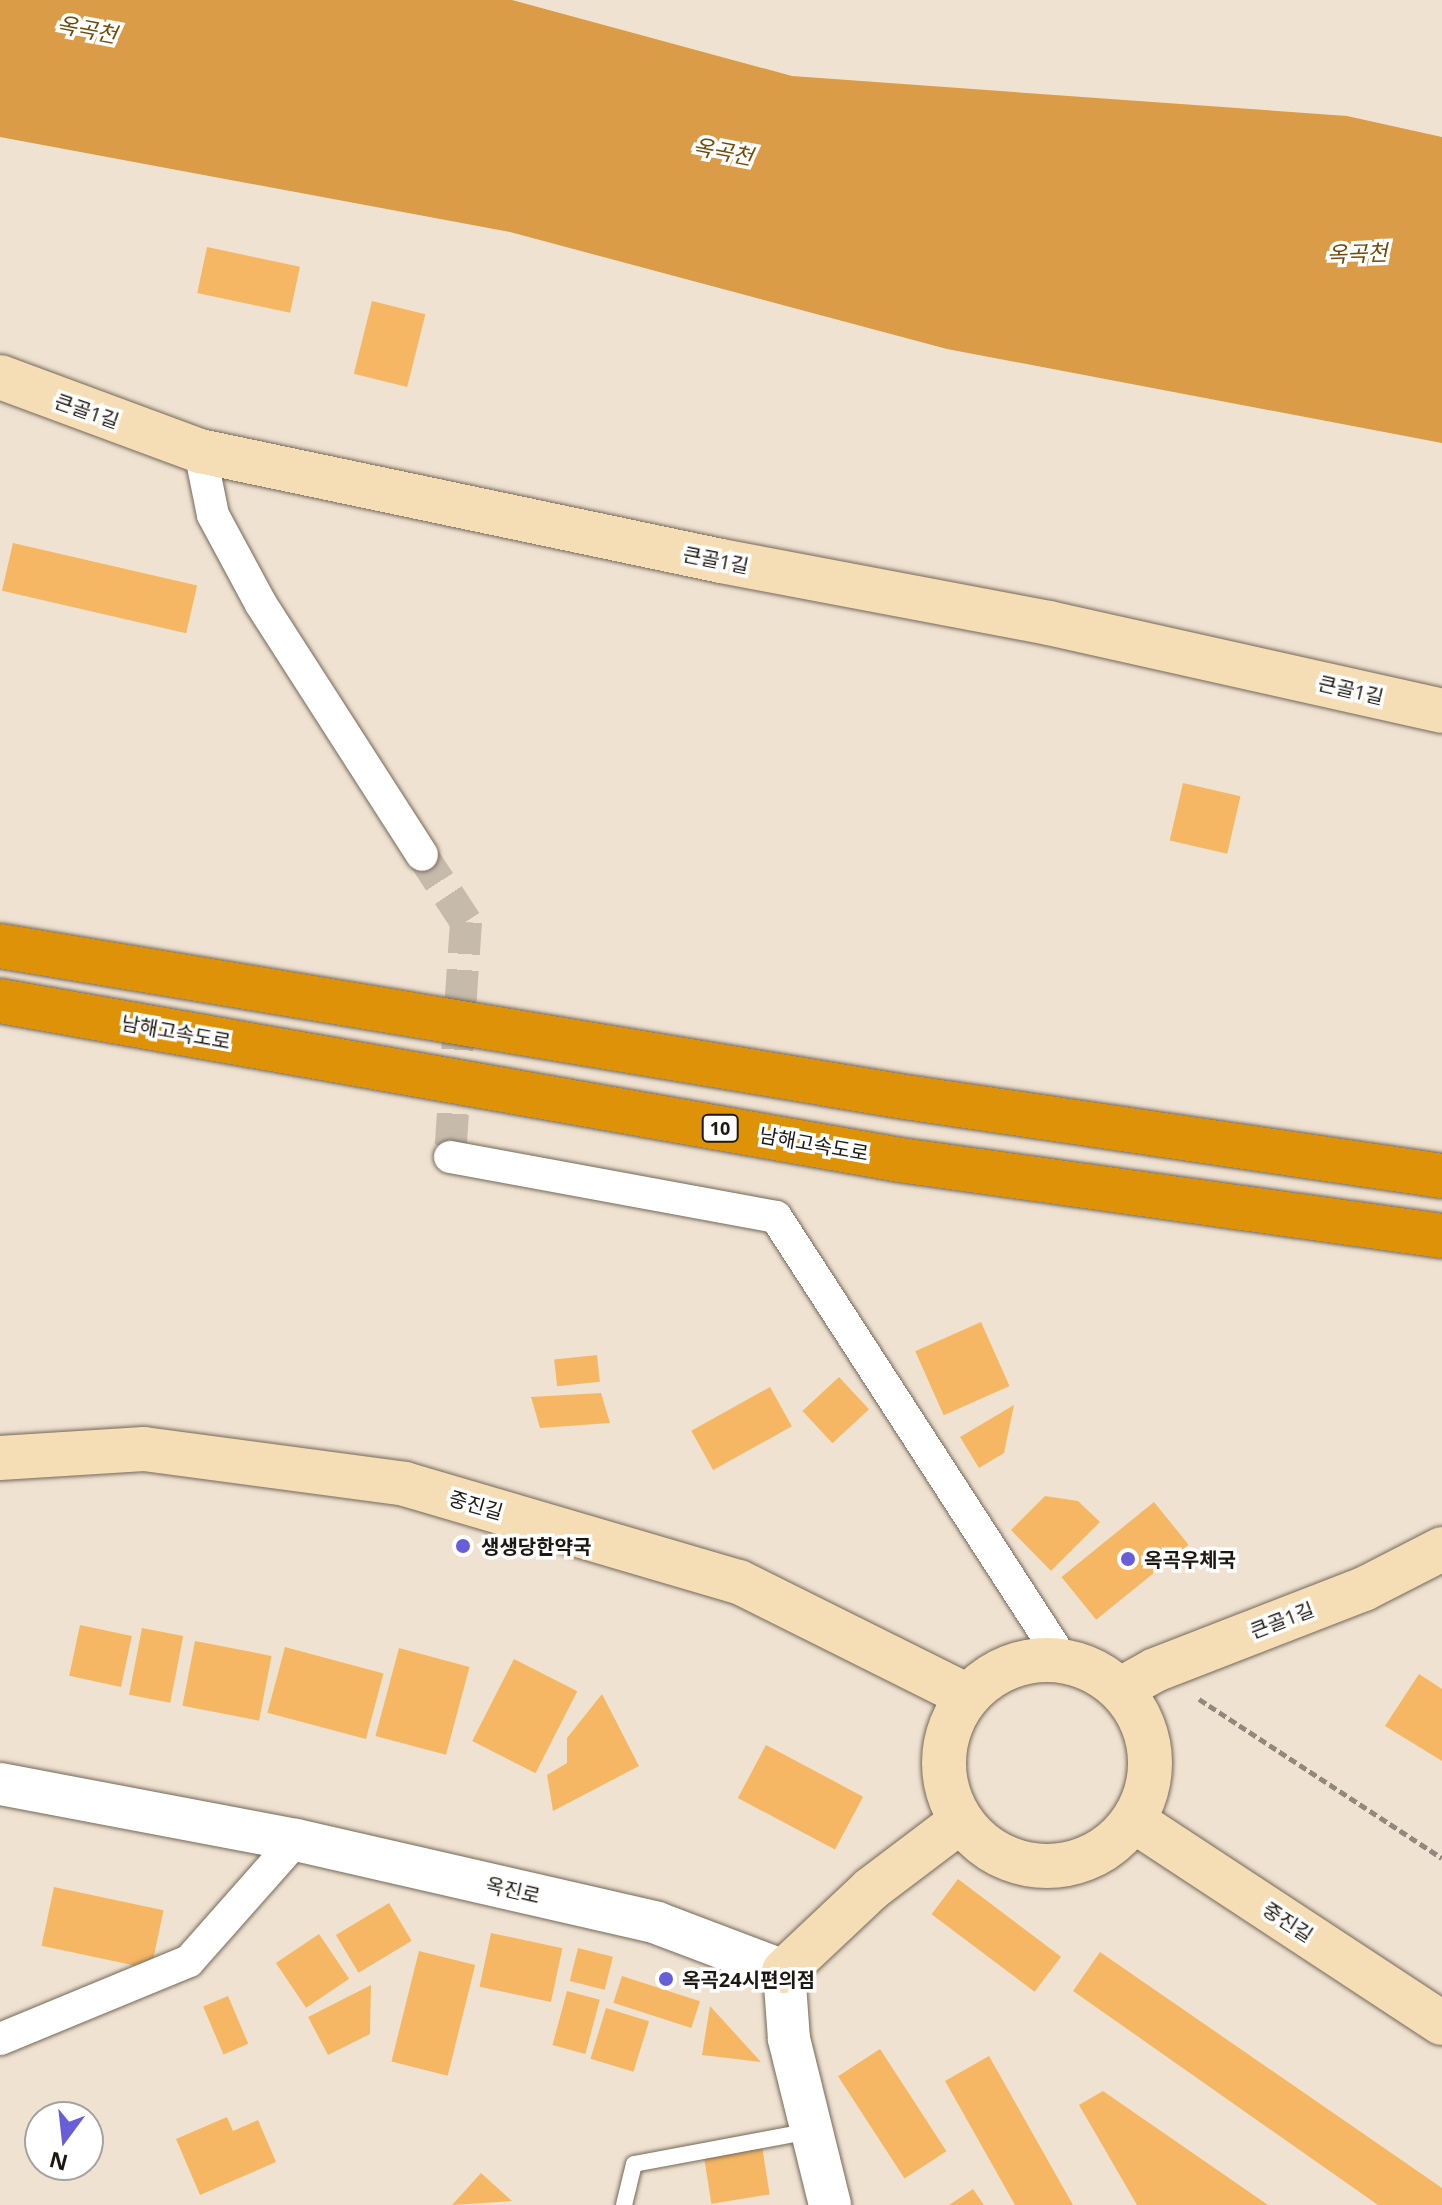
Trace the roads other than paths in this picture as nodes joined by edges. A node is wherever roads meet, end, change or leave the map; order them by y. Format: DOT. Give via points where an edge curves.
graph roads {
  1 [pos="0,377"];
  2 [pos="200,451"];
  3 [pos="1442,711"];
  4 [pos="422,855"];
  5 [pos="0,946"];
  6 [pos="0,1001"];
  7 [pos="450,1157"];
  8 [pos="1442,1176"];
  9 [pos="1442,1236"];
  10 [pos="0,1458"];
  11 [pos="1442,1549"];
  12 [pos="1062,1659"];
  13 [pos="1138,1679"];
  14 [pos="968,1696"];
  15 [pos="0,1784"];
  16 [pos="961,1821"];
  17 [pos="1134,1821"];
  18 [pos="296,1840"];
  19 [pos="784,1971"];
  20 [pos="1442,2023"];
  21 [pos="0,2039"];
  22 [pos="810,2131"];
  23 [pos="624,2205"];
  24 [pos="830,2205"];
  1 -- 2 [label="main road, 큰골1길"];
  2 -- 3 [label="main road, 큰골1길" via="721,561 1049,623"];
  2 -- 4 [label="street" via="213,515 247,579"];
  5 -- 8 [label="highway" via="905,1097"];
  6 -- 9 [label="highway, 남해고속도로 / 10" via="900,1160"];
  7 -- 12 [label="street" via="776,1217"];
  10 -- 14 [label="main road, 중진길" via="144,1449 405,1484 739,1582"];
  11 -- 13 [label="main road, 큰골1길" via="1364,1589"];
  12 -- 13 [label="main road"];
  12 -- 14 [label="main road" via="1027,1661 994,1673"];
  13 -- 17 [label="main road" via="1151,1752 1149,1788"];
  14 -- 16 [label="main road" via="945,1744 949,1797"];
  15 -- 18 [label="street, 옥진로"];
  16 -- 17 [label="main road" via="1006,1858 1062,1865 1090,1857"];
  16 -- 19 [label="main road" via="871,1889"];
  17 -- 20 [label="main road, 중진길"];
  18 -- 19 [label="street, 옥진로" via="657,1923"];
  18 -- 21 [label="street" via="189,1961"];
  19 -- 22 [label="street" via="789,2039"];
  22 -- 23 [label="lane" via="634,2164"];
  22 -- 24 [label="street"];
}
